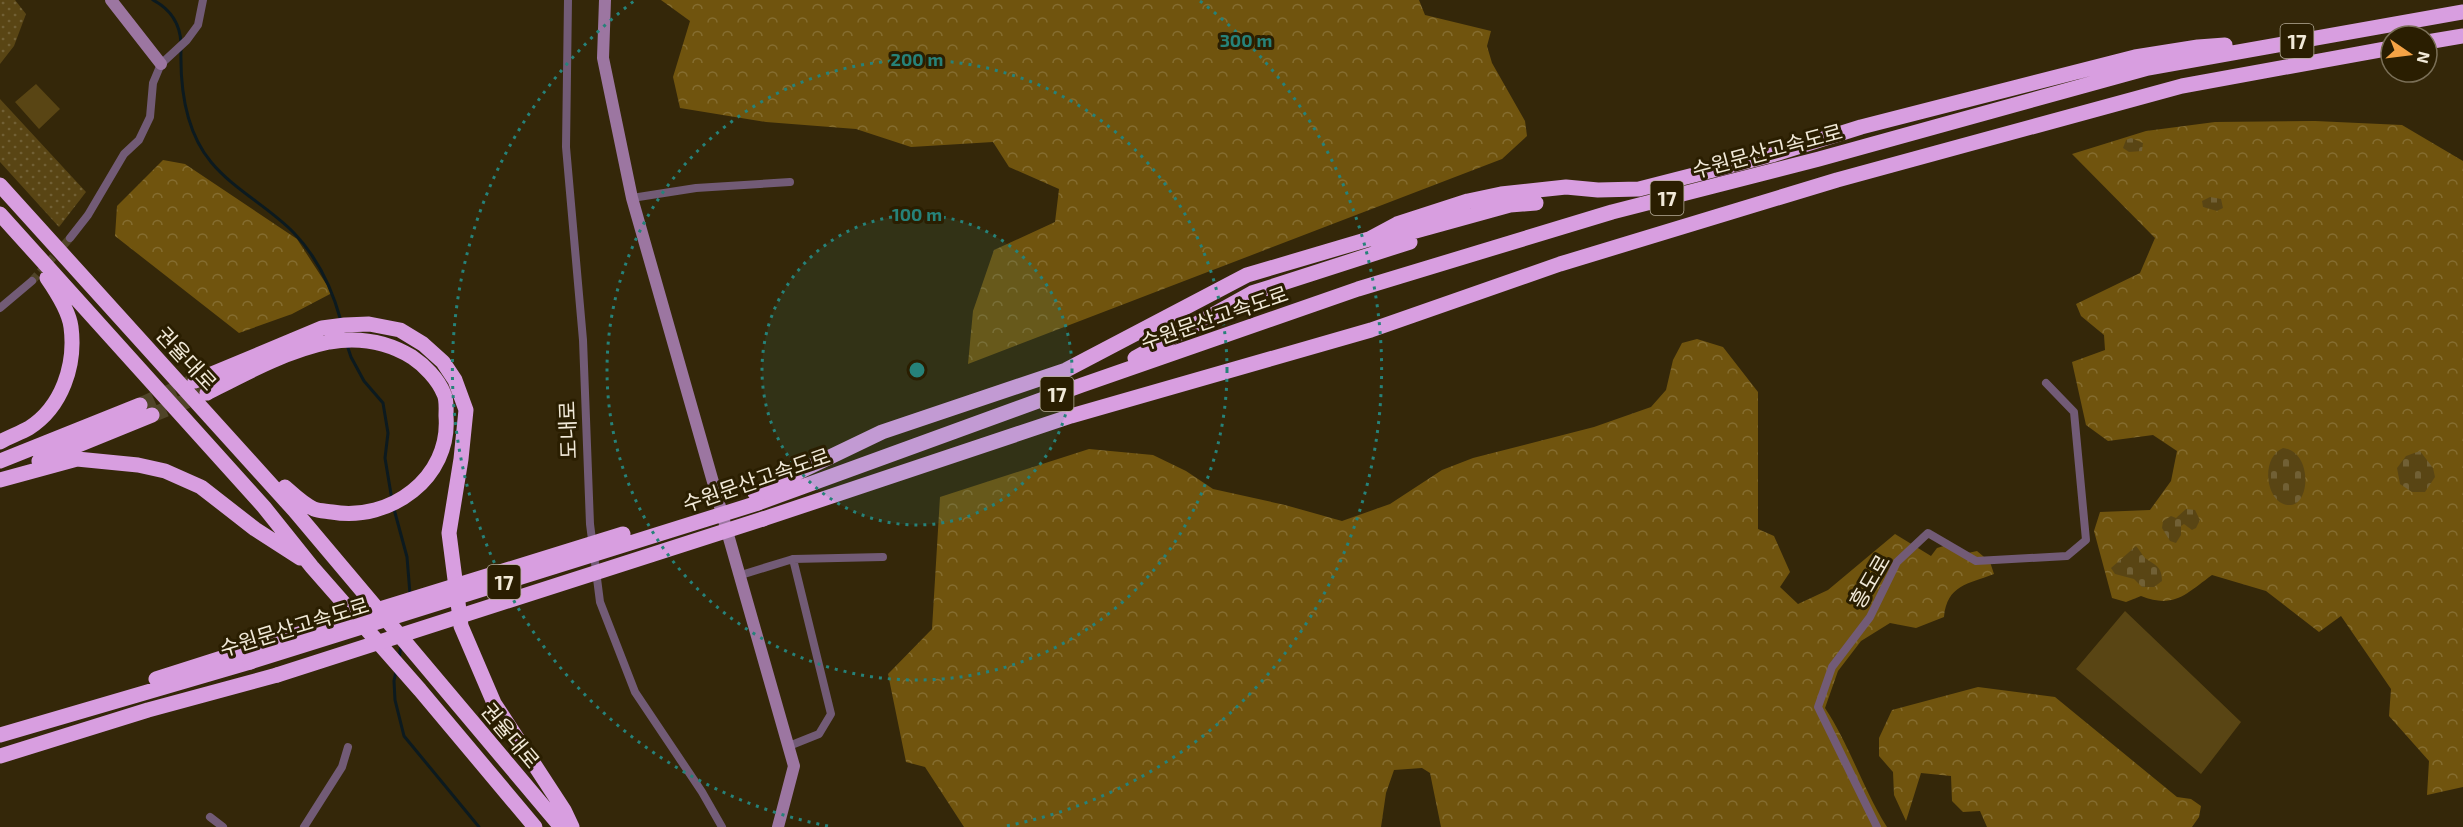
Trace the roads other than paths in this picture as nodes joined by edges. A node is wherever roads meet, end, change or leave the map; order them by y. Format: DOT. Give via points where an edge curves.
graph roads {
  1 [pos="111,0"];
  2 [pos="203,0"];
  3 [pos="568,0"];
  4 [pos="605,0"];
  5 [pos="2463,12"];
  6 [pos="2463,36"];
  7 [pos="2439,40"];
  8 [pos="2296,41"];
  9 [pos="2379,50"];
  10 [pos="161,64"];
  11 [pos="790,182"];
  12 [pos="0,185"];
  13 [pos="633,198"];
  14 [pos="0,214"];
  15 [pos="15,231"];
  16 [pos="70,238"];
  17 [pos="1370,238"];
  18 [pos="32,281"];
  19 [pos="0,308"];
  20 [pos="195,381"];
  21 [pos="2046,383"];
  22 [pos="1082,385"];
  23 [pos="207,393"];
  24 [pos="221,428"];
  25 [pos="0,442"];
  26 [pos="0,461"];
  27 [pos="0,479"];
  28 [pos="757,498"];
  29 [pos="884,557"];
  30 [pos="793,559"];
  31 [pos="312,567"];
  32 [pos="741,575"];
  33 [pos="249,656"];
  34 [pos="0,726"];
  35 [pos="0,735"];
  36 [pos="789,746"];
  37 [pos="348,747"];
  38 [pos="0,756"];
  39 [pos="210,817"];
  40 [pos="223,827"];
  41 [pos="304,827"];
  42 [pos="535,827"];
  43 [pos="561,827"];
  44 [pos="572,827"];
  45 [pos="722,827"];
  46 [pos="779,827"];
  47 [pos="1877,827"];
  1 -- 10 [label="street"];
  2 -- 10 [label="street" via="198,25"];
  3 -- 45 [label="street, 도내로" via="566,147 583,340 590,524 600,602 635,692"];
  4 -- 13 [label="street" via="603,57"];
  5 -- 8 [label="highway, 수원문산고속도로 / 17"];
  6 -- 7 [label="highway"];
  8 -- 17 [label="highway" via="2198,47 2135,57 1640,189 1566,187 1501,194 1468,201"];
  8 -- 22 [label="highway, 수원문산고속도로 / 17" via="2131,72 1612,212 1358,289"];
  9 -- 38 [label="highway, 수원문산고속도로 / 17, bridge" via="2182,86 1837,180 1560,264 1371,330 1071,416 278,675 147,710"];
  10 -- 16 [label="street" via="153,83 150,117 140,140 124,154"];
  11 -- 13 [label="street" via="696,188"];
  12 -- 24 [label="highway, 권율대로"];
  13 -- 32 [label="street"];
  14 -- 15 [label="highway, 권율대로"];
  15 -- 25 [label="highway" via="56,290 71,326 70,367 58,400 30,427"];
  15 -- 31 [label="highway, 권율대로" via="264,507"];
  17 -- 22 [label="highway" via="1394,237 1510,205 1536,203 1252,293"];
  17 -- 28 [label="highway" via="1247,275 1066,370 882,432"];
  18 -- 19 [label="street"];
  20 -- 44 [label="highway" via="322,328 369,324 400,330 443,362 455,380 466,410 449,533 461,626 494,704"];
  21 -- 47 [label="street, 흥도로" via="2074,412 2086,540 2067,556 1976,561 1928,532 1897,562 1870,618 1832,668 1818,707"];
  22 -- 28 [label="highway, 수원문산고속도로 / 17"];
  23 -- 24 [label="highway" via="287,355 328,343 372,340 399,349 422,363 445,395 447,430 438,462 424,482 383,509 357,515 314,509 299,500"];
  24 -- 43 [label="highway, 권율대로, bridge"];
  26 -- 27 [label="highway" via="146,410"];
  27 -- 31 [label="highway" via="77,459 165,471 201,487"];
  28 -- 33 [label="highway, 수원문산고속도로 / 17, bridge"];
  29 -- 30 [label="street"];
  30 -- 32 [label="street"];
  30 -- 36 [label="street" via="831,714 819,734"];
  31 -- 42 [label="highway, 권율대로, bridge"];
  32 -- 36 [label="street"];
  33 -- 34 [label="highway"];
  33 -- 35 [label="highway, 수원문산고속도로 / 17"];
  36 -- 46 [label="street" via="794,766"];
  37 -- 41 [label="street" via="342,767"];
  39 -- 40 [label="street"];
}
